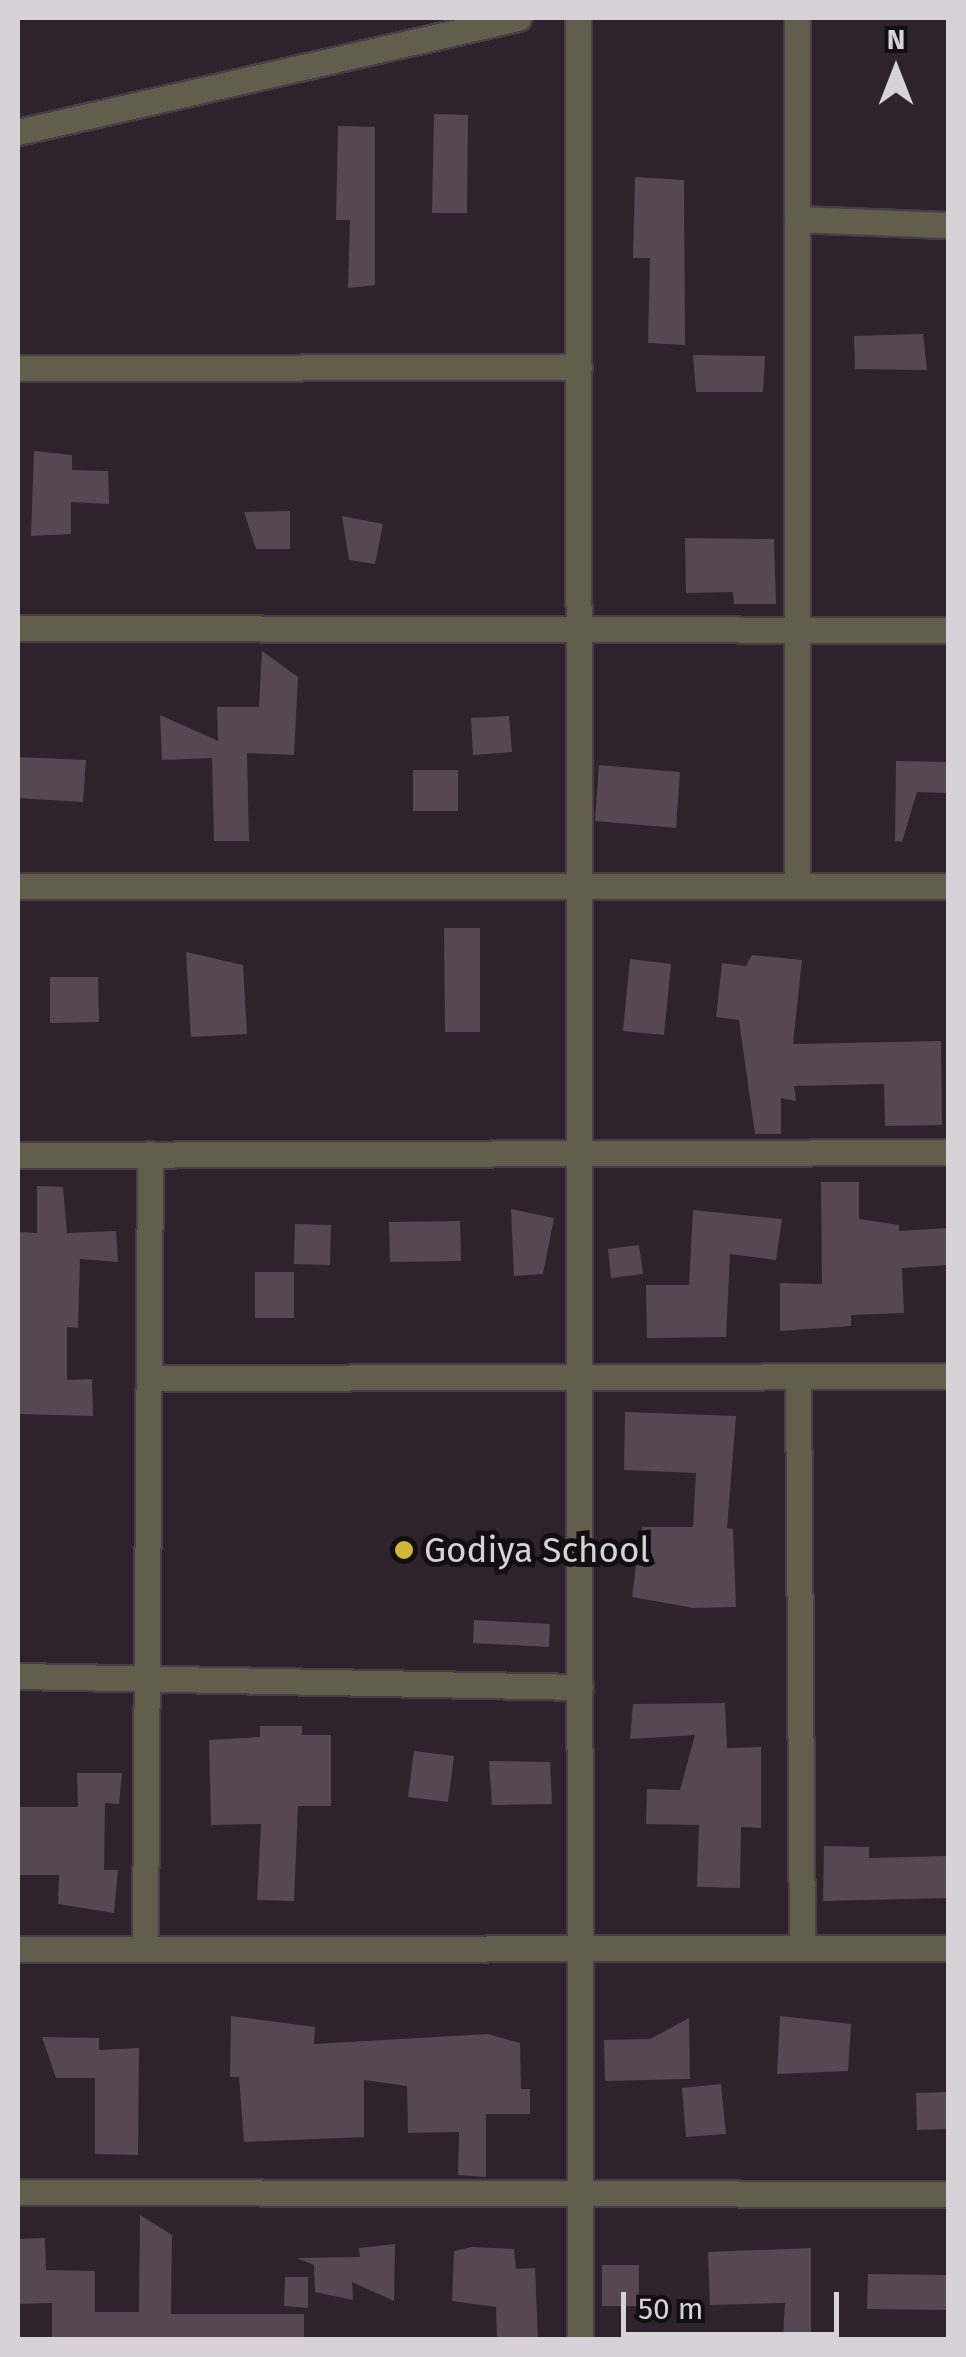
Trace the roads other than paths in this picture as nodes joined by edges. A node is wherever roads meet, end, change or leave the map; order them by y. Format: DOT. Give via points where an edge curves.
graph roads {
  1 [pos="518,18"];
  2 [pos="578,18"];
  3 [pos="797,18"];
  4 [pos="18,132"];
  5 [pos="797,219"];
  6 [pos="948,225"];
  7 [pos="579,367"];
  8 [pos="18,368"];
  9 [pos="18,628"];
  10 [pos="948,630"];
  11 [pos="579,631"];
  12 [pos="797,632"];
  13 [pos="18,886"];
  14 [pos="579,886"];
  15 [pos="796,886"];
  16 [pos="948,886"];
  17 [pos="948,1152"];
  18 [pos="579,1153"];
  19 [pos="150,1154"];
  20 [pos="18,1155"];
  21 [pos="798,1376"];
  22 [pos="948,1376"];
  23 [pos="580,1377"];
  24 [pos="149,1378"];
  25 [pos="18,1676"];
  26 [pos="147,1676"];
  27 [pos="580,1686"];
  28 [pos="580,1948"];
  29 [pos="802,1948"];
  30 [pos="948,1948"];
  31 [pos="18,1949"];
  32 [pos="146,1949"];
  33 [pos="18,2192"];
  34 [pos="580,2193"];
  35 [pos="948,2194"];
  36 [pos="580,2340"];
  1 -- 4 [label="street"];
  2 -- 7 [label="street"];
  3 -- 5 [label="street"];
  5 -- 6 [label="street"];
  5 -- 12 [label="street"];
  7 -- 8 [label="street"];
  7 -- 11 [label="street"];
  9 -- 11 [label="street"];
  10 -- 12 [label="street"];
  11 -- 12 [label="street"];
  11 -- 14 [label="street"];
  12 -- 15 [label="street"];
  13 -- 14 [label="street"];
  14 -- 15 [label="street"];
  14 -- 18 [label="street"];
  15 -- 16 [label="street"];
  17 -- 18 [label="street"];
  18 -- 19 [label="street"];
  18 -- 23 [label="street"];
  19 -- 20 [label="street"];
  19 -- 24 [label="street"];
  21 -- 22 [label="street"];
  21 -- 23 [label="street"];
  21 -- 29 [label="street"];
  23 -- 24 [label="street"];
  23 -- 27 [label="street"];
  24 -- 26 [label="street"];
  25 -- 26 [label="street"];
  26 -- 27 [label="street"];
  26 -- 32 [label="street"];
  27 -- 28 [label="street"];
  28 -- 29 [label="street"];
  28 -- 32 [label="street"];
  28 -- 34 [label="street"];
  29 -- 30 [label="street"];
  31 -- 32 [label="street"];
  33 -- 34 [label="street"];
  34 -- 35 [label="street"];
  34 -- 36 [label="street"];
}
